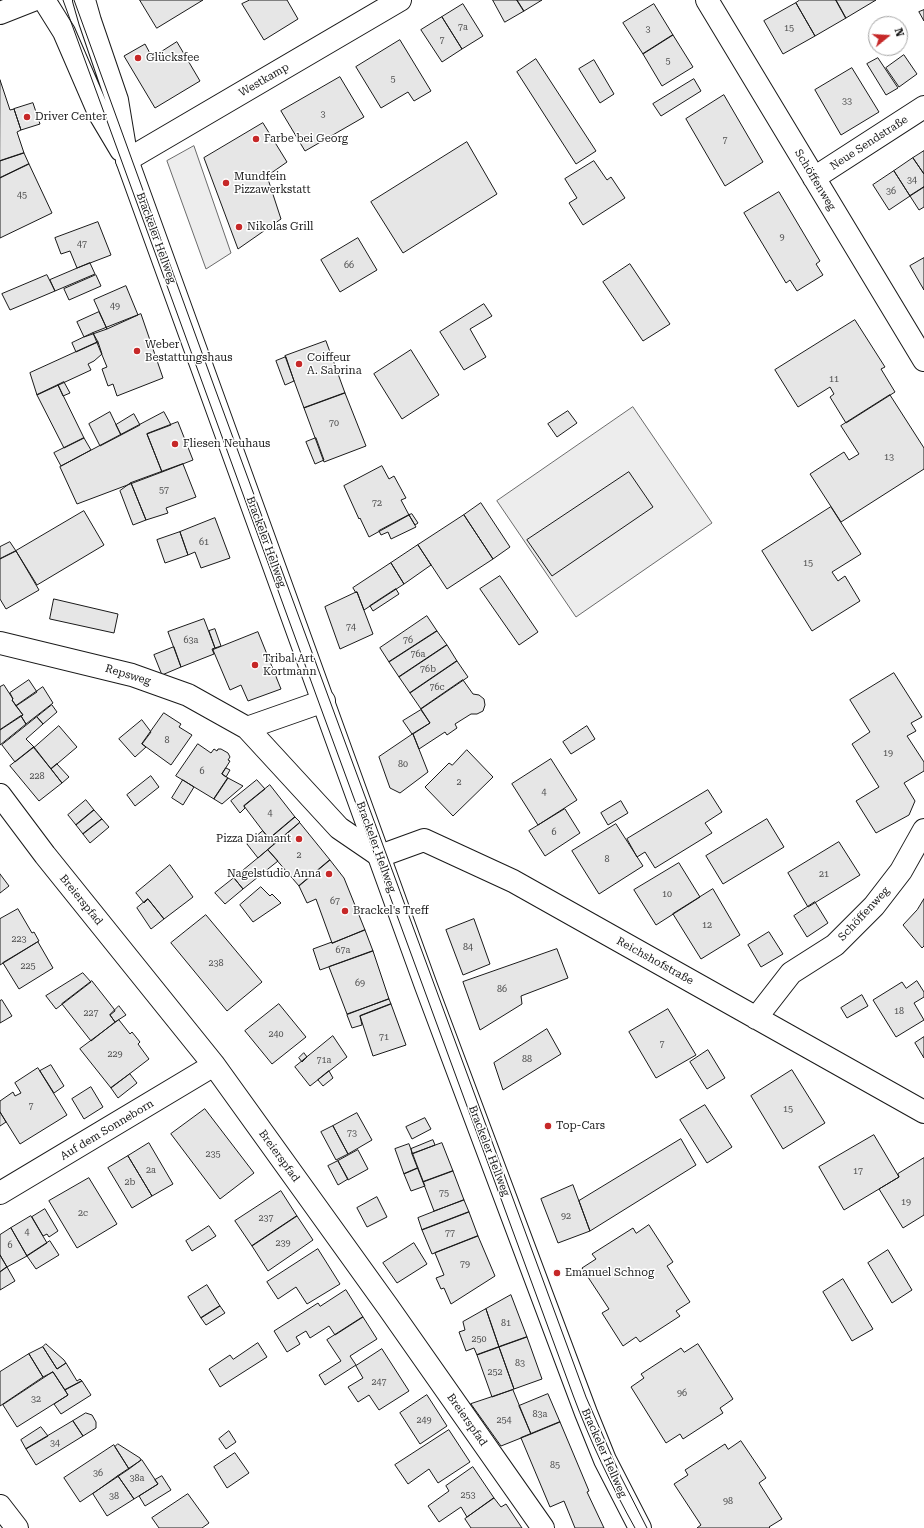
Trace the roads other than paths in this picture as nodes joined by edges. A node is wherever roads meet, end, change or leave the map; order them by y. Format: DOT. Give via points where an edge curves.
graph roads {
  1 [pos="33,0"];
  2 [pos="44,0"];
  3 [pos="84,0"];
  4 [pos="400,0"];
  5 [pos="715,3"];
  6 [pos="0,13"];
  7 [pos="924,107"];
  8 [pos="127,160"];
  9 [pos="814,178"];
  10 [pos="924,360"];
  11 [pos="0,643"];
  12 [pos="324,701"];
  13 [pos="247,728"];
  14 [pos="0,795"];
  15 [pos="924,830"];
  16 [pos="380,856"];
  17 [pos="756,1018"];
  18 [pos="214,1065"];
  19 [pos="924,1112"];
  20 [pos="0,1194"];
  21 [pos="0,1506"];
  22 [pos="17,1528"];
  23 [pos="543,1528"];
  24 [pos="640,1528"];
  1 -- 6 [label="street"];
  2 -- 8 [label="street, Brackeler Hellweg" via="64,32 99,113"];
  3 -- 8 [label="street, Brackeler Hellweg" via="117,100"];
  4 -- 8 [label="street, Westkamp"];
  5 -- 9 [label="street, Schöffenweg"];
  7 -- 9 [label="street, Neue Sendstraße"];
  8 -- 12 [label="street, Brackeler Hellweg"];
  9 -- 10 [label="street, Schöffenweg"];
  11 -- 13 [label="street, Repsweg" via="132,675 188,695"];
  12 -- 13 [label="street"];
  12 -- 16 [label="street, Brackeler Hellweg"];
  13 -- 16 [label="street, Repsweg" via="339,828"];
  14 -- 18 [label="street, Breierspfad" via="45,855"];
  15 -- 17 [label="street, Schöffenweg" via="901,871 874,906 834,945 791,973"];
  16 -- 17 [label="street, Reichshofstraße" via="424,840 513,882"];
  16 -- 24 [label="street, Brackeler Hellweg" via="426,986 586,1412 605,1460"];
  17 -- 19 [label="street, Reichshofstraße"];
  18 -- 20 [label="street, Auf dem Sonneborn"];
  18 -- 23 [label="street, Breierspfad"];
  21 -- 22 [label="street"];
}
